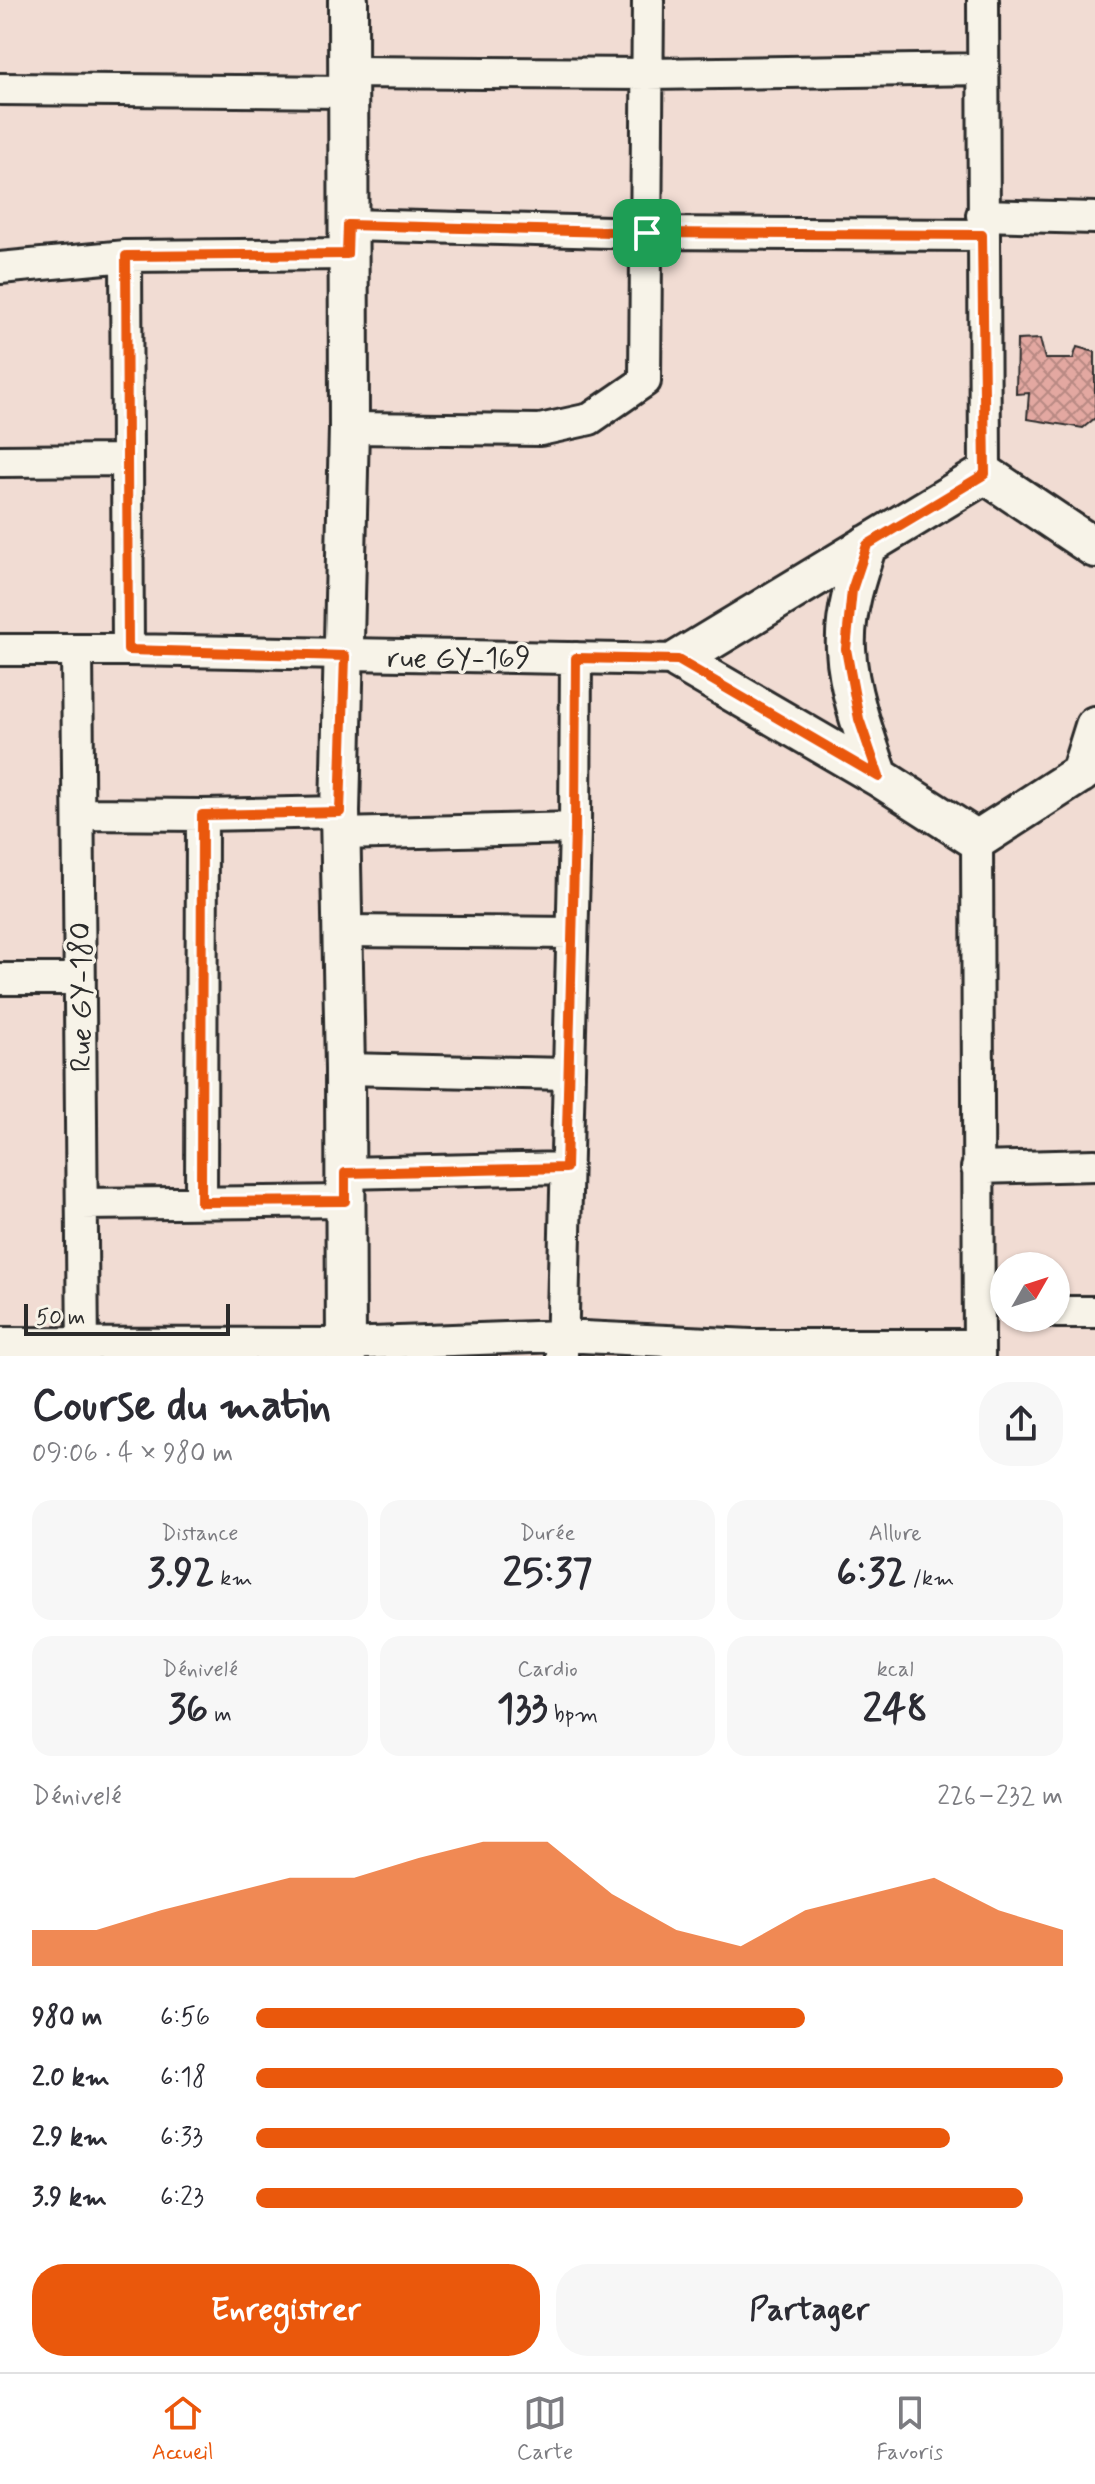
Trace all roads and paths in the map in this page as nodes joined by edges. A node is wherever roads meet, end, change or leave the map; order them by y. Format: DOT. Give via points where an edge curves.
graph roads {
  1 [pos="348,0"];
  2 [pos="648,0"];
  3 [pos="983,0"];
  4 [pos="983,69"];
  5 [pos="648,74"];
  6 [pos="348,82"];
  7 [pos="0,89"];
  8 [pos="1095,218"];
  9 [pos="982,225"];
  10 [pos="647,233"];
  11 [pos="348,240"];
  12 [pos="126,256"];
  13 [pos="0,268"];
  14 [pos="349,428"];
  15 [pos="127,460"];
  16 [pos="0,461"];
  17 [pos="985,474"];
  18 [pos="1089,544"];
  19 [pos="867,545"];
  20 [pos="1095,579"];
  21 [pos="0,650"];
  22 [pos="77,650"];
  23 [pos="128,650"];
  24 [pos="345,656"];
  25 [pos="576,658"];
  26 [pos="678,660"];
  27 [pos="1095,726"];
  28 [pos="1088,769"];
  29 [pos="879,777"];
  30 [pos="79,814"];
  31 [pos="202,815"];
  32 [pos="340,823"];
  33 [pos="575,828"];
  34 [pos="977,840"];
  35 [pos="342,931"];
  36 [pos="572,933"];
  37 [pos="0,979"];
  38 [pos="80,979"];
  39 [pos="345,1069"];
  40 [pos="568,1074"];
  41 [pos="1095,1165"];
  42 [pos="566,1168"];
  43 [pos="977,1168"];
  44 [pos="345,1187"];
  45 [pos="201,1202"];
  46 [pos="82,1204"];
  47 [pos="990,1302"];
  48 [pos="1070,1312"];
  49 [pos="1095,1312"];
  50 [pos="990,1315"];
  51 [pos="0,1343"];
  52 [pos="562,1346"];
  53 [pos="83,1350"];
  54 [pos="345,1350"];
  55 [pos="751,1350"];
  56 [pos="979,1350"];
  1 -- 6 [label="street"];
  2 -- 5 [label="street"];
  3 -- 4 [label="street"];
  4 -- 5 [label="street"];
  4 -- 9 [label="street"];
  5 -- 6 [label="street"];
  5 -- 10 [label="street"];
  6 -- 7 [label="street"];
  6 -- 11 [label="street"];
  8 -- 9 [label="street"];
  9 -- 10 [label="street"];
  9 -- 17 [label="street"];
  10 -- 11 [label="street"];
  10 -- 14 [label="street" via="645,381 590,419 540,430"];
  11 -- 12 [label="street"];
  11 -- 14 [label="street"];
  12 -- 13 [label="street"];
  12 -- 15 [label="street"];
  14 -- 24 [label="street"];
  15 -- 16 [label="street"];
  15 -- 23 [label="street"];
  17 -- 18 [label="street"];
  17 -- 19 [label="street"];
  18 -- 20 [label="street"];
  19 -- 26 [label="street"];
  19 -- 29 [label="street" via="852,590 846,649 859,719"];
  21 -- 22 [label="street, rue GY-169"];
  22 -- 23 [label="street, rue GY-169"];
  22 -- 30 [label="street, Rue GY-180"];
  23 -- 24 [label="street, rue GY-169"];
  24 -- 25 [label="street, rue GY-169"];
  24 -- 32 [label="street"];
  25 -- 26 [label="street, rue GY-169"];
  25 -- 33 [label="street"];
  26 -- 29 [label="street"];
  27 -- 28 [label="street"];
  28 -- 34 [label="street"];
  29 -- 34 [label="street"];
  30 -- 31 [label="street"];
  30 -- 38 [label="street, Rue GY-180"];
  31 -- 32 [label="street"];
  31 -- 45 [label="street"];
  32 -- 33 [label="street"];
  32 -- 35 [label="street"];
  33 -- 36 [label="street"];
  34 -- 43 [label="street"];
  35 -- 36 [label="street"];
  35 -- 39 [label="street"];
  36 -- 40 [label="street"];
  37 -- 38 [label="street"];
  38 -- 46 [label="street, Rue GY-180"];
  39 -- 40 [label="street"];
  39 -- 44 [label="street"];
  40 -- 42 [label="street"];
  41 -- 43 [label="street"];
  42 -- 44 [label="street"];
  42 -- 52 [label="street"];
  43 -- 47 [label="street"];
  44 -- 45 [label="street"];
  44 -- 54 [label="street"];
  45 -- 46 [label="street"];
  46 -- 53 [label="street, Rue GY-180"];
  48 -- 49 [label="street"];
  50 -- 56 [label="street"];
  51 -- 53 [label="street"];
  52 -- 54 [label="street"];
  52 -- 55 [label="street"];
  53 -- 54 [label="street"];
  55 -- 56 [label="street"];
}
